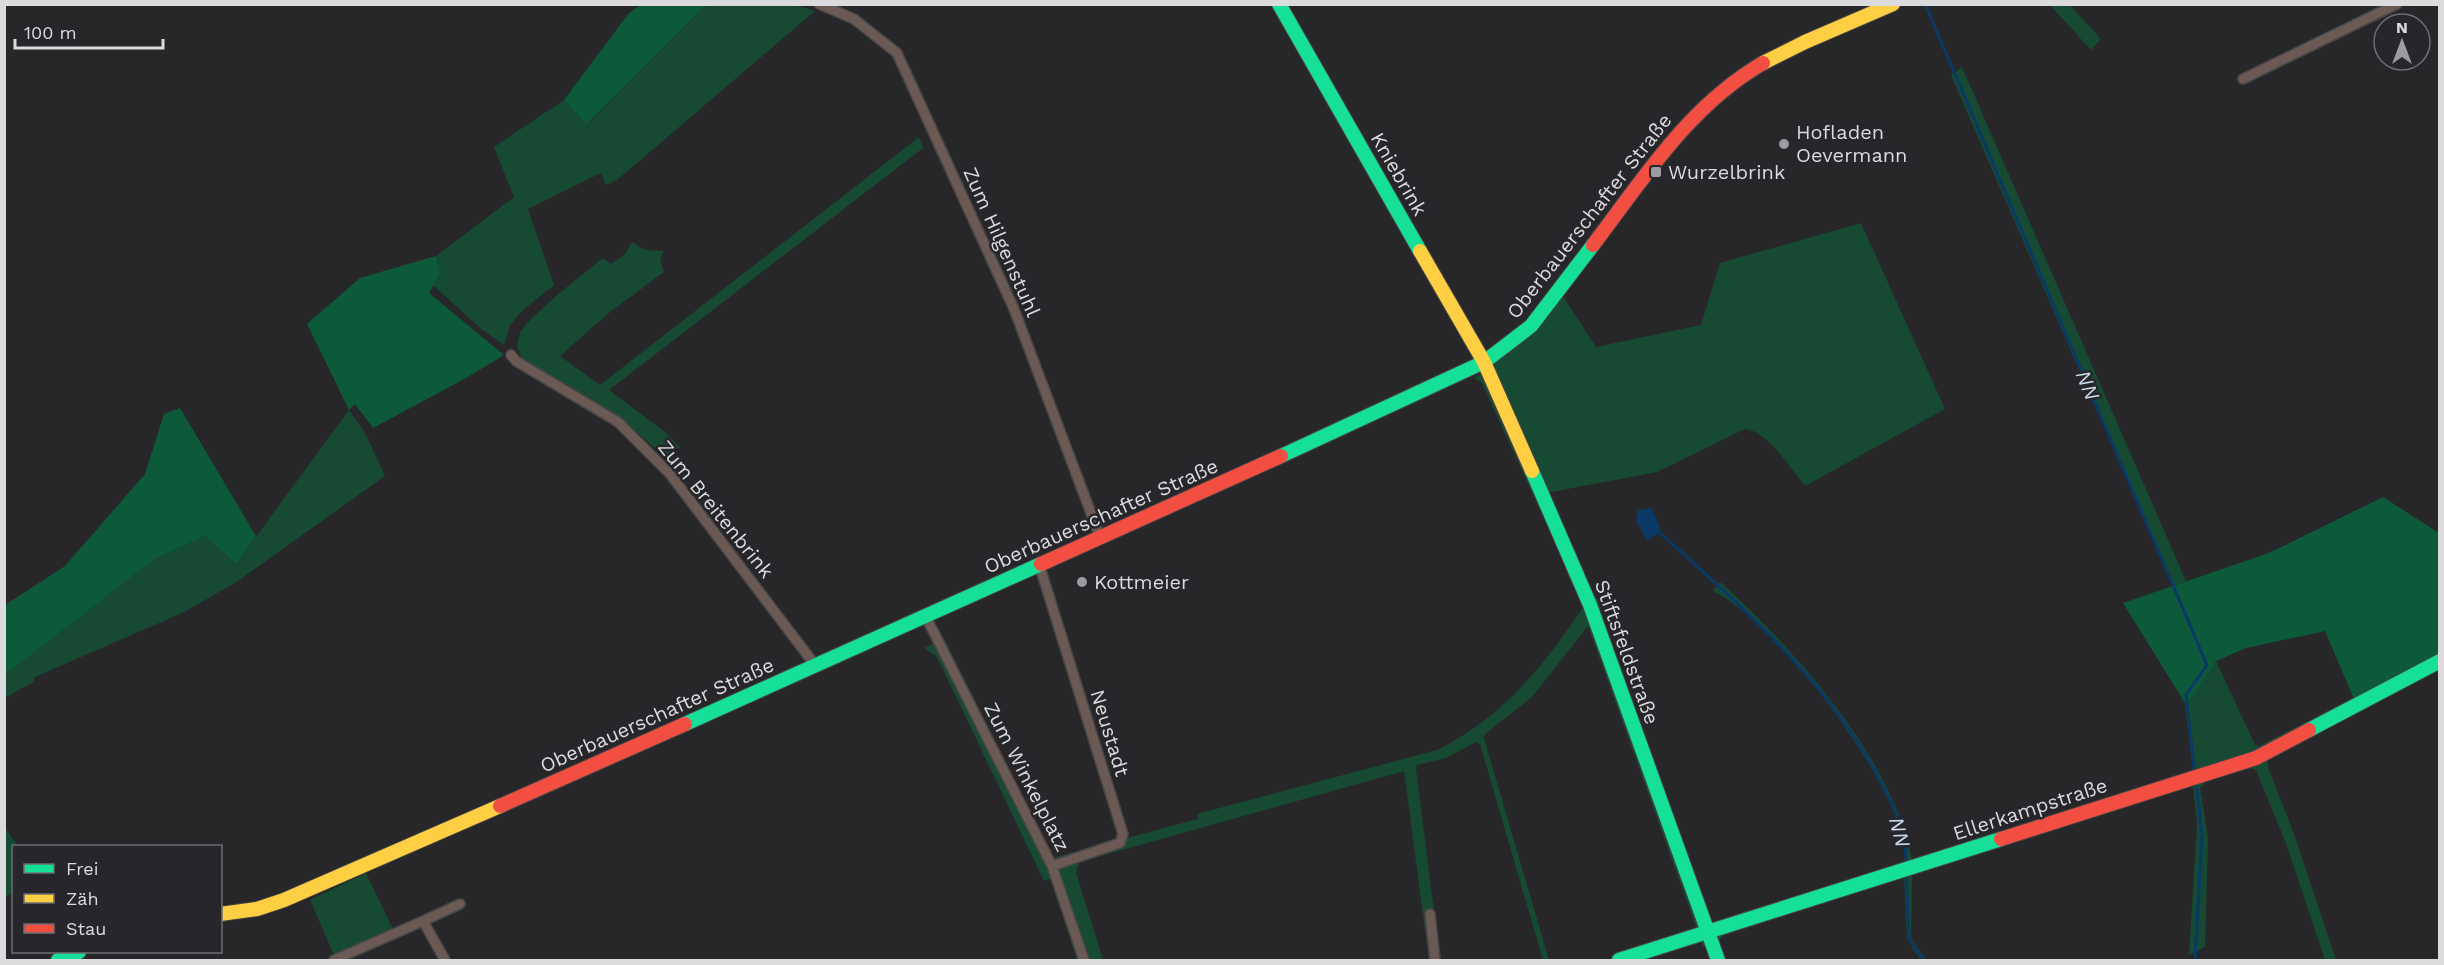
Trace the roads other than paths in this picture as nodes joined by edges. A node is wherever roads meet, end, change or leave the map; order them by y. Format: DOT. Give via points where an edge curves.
graph roads {
  1 [pos="819,4"];
  2 [pos="1280,4"];
  3 [pos="1893,4"];
  4 [pos="2397,4"];
  5 [pos="2243,79"];
  6 [pos="511,356"];
  7 [pos="1484,362"];
  8 [pos="1100,537"];
  9 [pos="1040,564"];
  10 [pos="925,615"];
  11 [pos="2439,660"];
  12 [pos="815,664"];
  13 [pos="1052,866"];
  14 [pos="460,904"];
  15 [pos="222,914"];
  16 [pos="1430,915"];
  17 [pos="423,921"];
  18 [pos="1708,932"];
  19 [pos="74,953"];
  20 [pos="58,960"];
  21 [pos="334,960"];
  22 [pos="445,960"];
  23 [pos="1084,960"];
  24 [pos="1435,960"];
  25 [pos="1618,960"];
  26 [pos="1718,960"];
  1 -- 8 [label="street, Zum Hilgenstuhl" via="854,20 897,53 1014,309"];
  2 -- 7 [label="main road, Kniebrink"];
  3 -- 7 [label="main road, Oberbauerschafter Straße" via="1765,62 1710,100 1681,129 1531,326"];
  4 -- 5 [label="street"];
  6 -- 12 [label="street, Zum Breitenbrink" via="618,422 670,474"];
  7 -- 8 [label="main road, Oberbauerschafter Straße"];
  7 -- 18 [label="main road, Stiftsfeldstraße" via="1590,605"];
  8 -- 9 [label="main road, Oberbauerschafter Straße"];
  9 -- 10 [label="main road, Oberbauerschafter Straße"];
  9 -- 13 [label="street, Neustadt" via="1123,834 1120,843"];
  10 -- 12 [label="main road, Oberbauerschafter Straße"];
  10 -- 13 [label="street, Zum Winkelplatz"];
  11 -- 18 [label="main road, Ellerkampstraße" via="2256,758"];
  12 -- 15 [label="main road, Oberbauerschafter Straße" via="284,900 258,909"];
  13 -- 23 [label="street, Zum Winkelplatz"];
  14 -- 17 [label="street"];
  16 -- 24 [label="street"];
  17 -- 21 [label="street"];
  17 -- 22 [label="street"];
  18 -- 25 [label="main road, Ellerkampstraße"];
  18 -- 26 [label="main road, Stiftsfeldstraße"];
  19 -- 20 [label="main road"];
}
